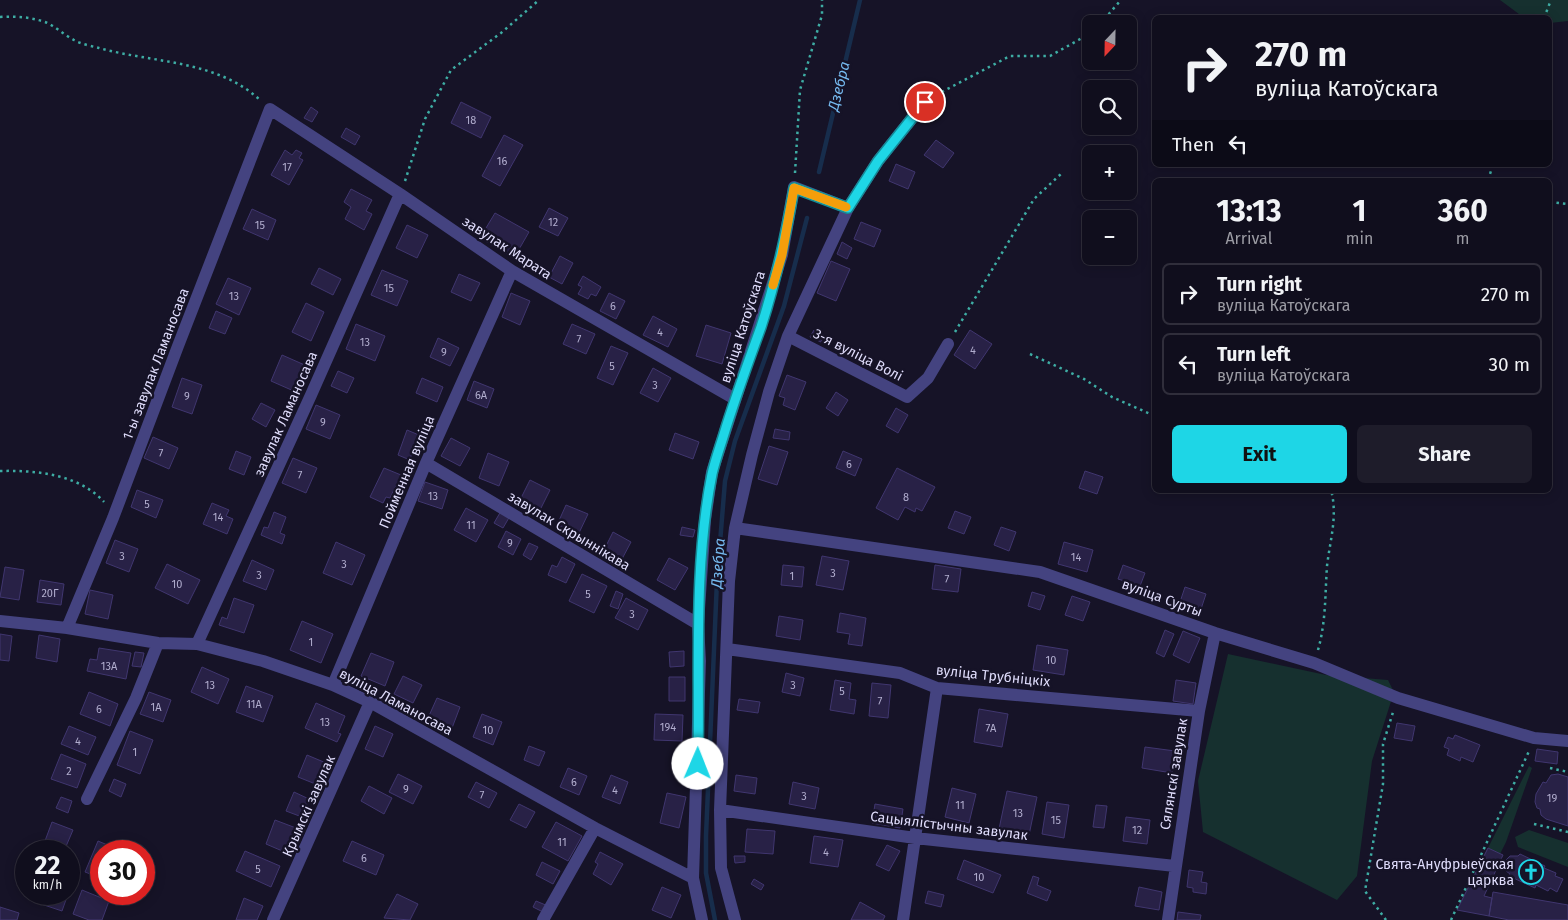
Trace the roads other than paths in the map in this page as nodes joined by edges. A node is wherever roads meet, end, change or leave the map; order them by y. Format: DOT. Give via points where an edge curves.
graph roads {
  1 [pos="925,102"];
  2 [pos="270,109"];
  3 [pos="400,194"];
  4 [pos="848,208"];
  5 [pos="512,271"];
  6 [pos="788,336"];
  7 [pos="948,344"];
  8 [pos="735,399"];
  9 [pos="426,463"];
  10 [pos="735,528"];
  11 [pos="0,621"];
  12 [pos="698,624"];
  13 [pos="67,628"];
  14 [pos="1215,633"];
  15 [pos="158,643"];
  16 [pos="197,644"];
  17 [pos="727,649"];
  18 [pos="333,685"];
  19 [pos="937,688"];
  20 [pos="370,702"];
  21 [pos="1199,711"];
  22 [pos="1568,741"];
  23 [pos="87,799"];
  24 [pos="720,810"];
  25 [pos="595,828"];
  26 [pos="915,838"];
  27 [pos="1175,866"];
  28 [pos="694,878"];
  29 [pos="738,918"];
  30 [pos="273,920"];
  31 [pos="543,920"];
  32 [pos="702,920"];
  33 [pos="903,920"];
  34 [pos="1168,920"];
  1 -- 4 [label="street" via="878,161"];
  2 -- 3 [label="street, завулак Марата"];
  2 -- 13 [label="street, 1-ы завулак Ламаносава" via="113,518"];
  3 -- 5 [label="street, завулак Марата"];
  3 -- 16 [label="street, завулак Ламаносава"];
  4 -- 6 [label="street"];
  4 -- 8 [label="street, вуліца Катоўскага" via="794,188 782,255"];
  5 -- 8 [label="street, завулак Марата"];
  5 -- 9 [label="street, Пойменная вуліца"];
  6 -- 7 [label="street, 3-я вуліца Волі" via="907,397 928,378"];
  6 -- 10 [label="street" via="752,454"];
  8 -- 12 [label="street, вуліца Катоўскага" via="712,472 705,520"];
  9 -- 12 [label="street, завулак Скрыннікава"];
  9 -- 18 [label="street, Пойменная вуліца"];
  10 -- 14 [label="street, вуліца Сурты" via="1040,572"];
  10 -- 17 [label="street"];
  11 -- 13 [label="street, вуліца Ламаносава"];
  12 -- 28 [label="street, вуліца Катоўскага" via="700,670"];
  13 -- 15 [label="street, вуліца Ламаносава"];
  14 -- 21 [label="street, Сялянскі завулак"];
  14 -- 22 [label="street, вуліца Сурты" via="1314,663 1398,698 1534,738"];
  15 -- 16 [label="street, вуліца Ламаносава"];
  15 -- 23 [label="street" via="136,698"];
  16 -- 18 [label="street, вуліца Ламаносава" via="263,661"];
  17 -- 19 [label="street, вуліца Трубніцкіх" via="900,673"];
  17 -- 24 [label="street"];
  18 -- 20 [label="street, вуліца Ламаносава"];
  19 -- 21 [label="street, вуліца Трубніцкіх"];
  19 -- 26 [label="street"];
  20 -- 25 [label="street, вуліца Ламаносава"];
  20 -- 30 [label="street, Крымскі завулак"];
  21 -- 27 [label="street, Сялянскі завулак"];
  24 -- 26 [label="street, Сацыялістычны завулак"];
  24 -- 29 [label="street" via="721,868"];
  25 -- 28 [label="street, вуліца Ламаносава"];
  25 -- 31 [label="street"];
  26 -- 27 [label="street, Сацыялістычны завулак"];
  26 -- 33 [label="street"];
  27 -- 34 [label="street, Сялянскі завулак"];
  28 -- 32 [label="street, вуліца Катоўскага"];
}
